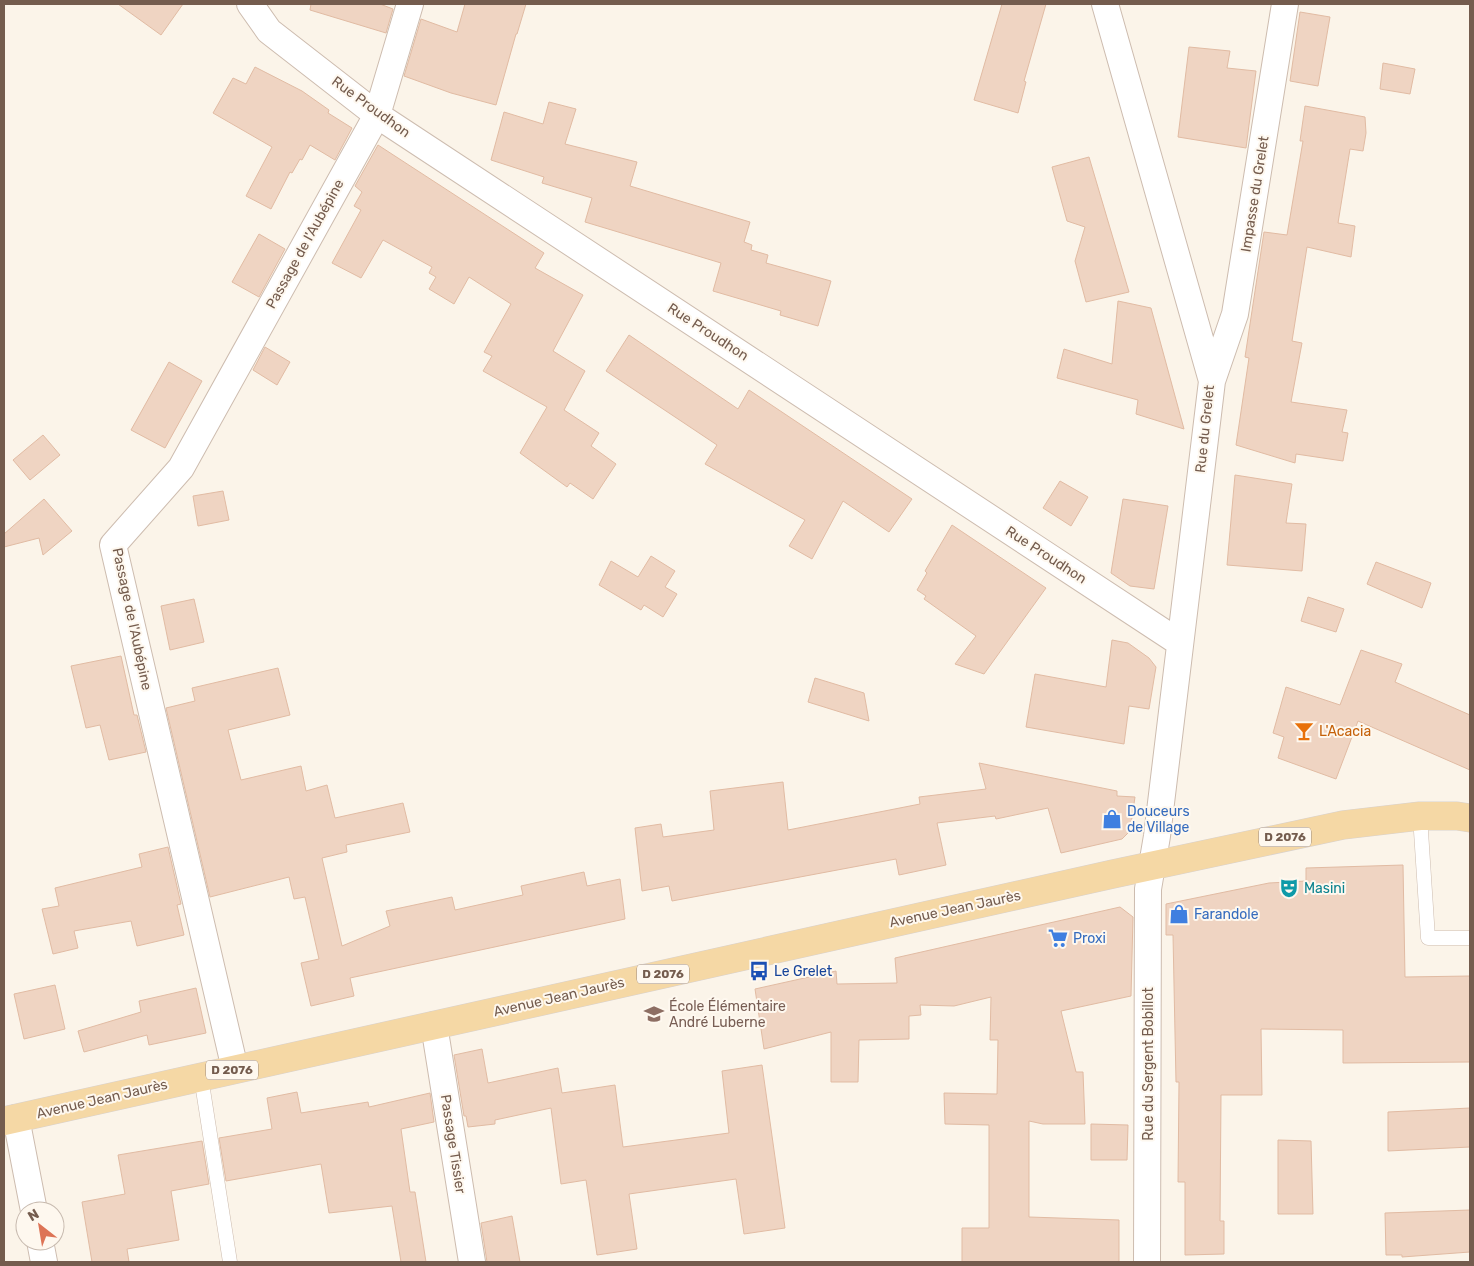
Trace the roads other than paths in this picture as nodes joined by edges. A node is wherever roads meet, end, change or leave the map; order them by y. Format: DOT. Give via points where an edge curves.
graph roads {
  1 [pos="250,4"];
  2 [pos="410,4"];
  3 [pos="1105,4"];
  4 [pos="1286,4"];
  5 [pos="377,114"];
  6 [pos="1212,381"];
  7 [pos="1180,643"];
  8 [pos="1420,816"];
  9 [pos="1470,818"];
  10 [pos="1152,866"];
  11 [pos="1470,938"];
  12 [pos="434,1025"];
  13 [pos="235,1069"];
  14 [pos="201,1077"];
  15 [pos="10,1119"];
  16 [pos="31,1201"];
  17 [pos="230,1262"];
  18 [pos="472,1262"];
  19 [pos="1147,1262"];
  1 -- 5 [label="street, Rue Proudhon" via="269,31"];
  2 -- 5 [label="street"];
  3 -- 6 [label="street, Rue du Grelet"];
  4 -- 6 [label="street, Impasse du Grelet" via="1235,314"];
  5 -- 7 [label="street, Rue Proudhon"];
  5 -- 13 [label="street, Passage de l'Aubépine" via="181,468 113,545"];
  6 -- 7 [label="street, Rue du Grelet"];
  7 -- 10 [label="street, Rue du Grelet"];
  8 -- 9 [label="main road, D 2076"];
  8 -- 10 [label="main road, D 2076" via="1343,825"];
  8 -- 11 [label="lane" via="1428,938"];
  10 -- 12 [label="main road, Avenue Jean Jaurès / D 2076"];
  10 -- 19 [label="street, Rue du Sergent Bobillot" via="1148,889"];
  12 -- 13 [label="main road, Avenue Jean Jaurès / D 2076"];
  12 -- 18 [label="street, Passage Tissier"];
  13 -- 14 [label="main road, Avenue Jean Jaurès / D 2076"];
  14 -- 15 [label="main road, Avenue Jean Jaurès / D 2076"];
  14 -- 17 [label="lane"];
  15 -- 16 [label="street"];
}
